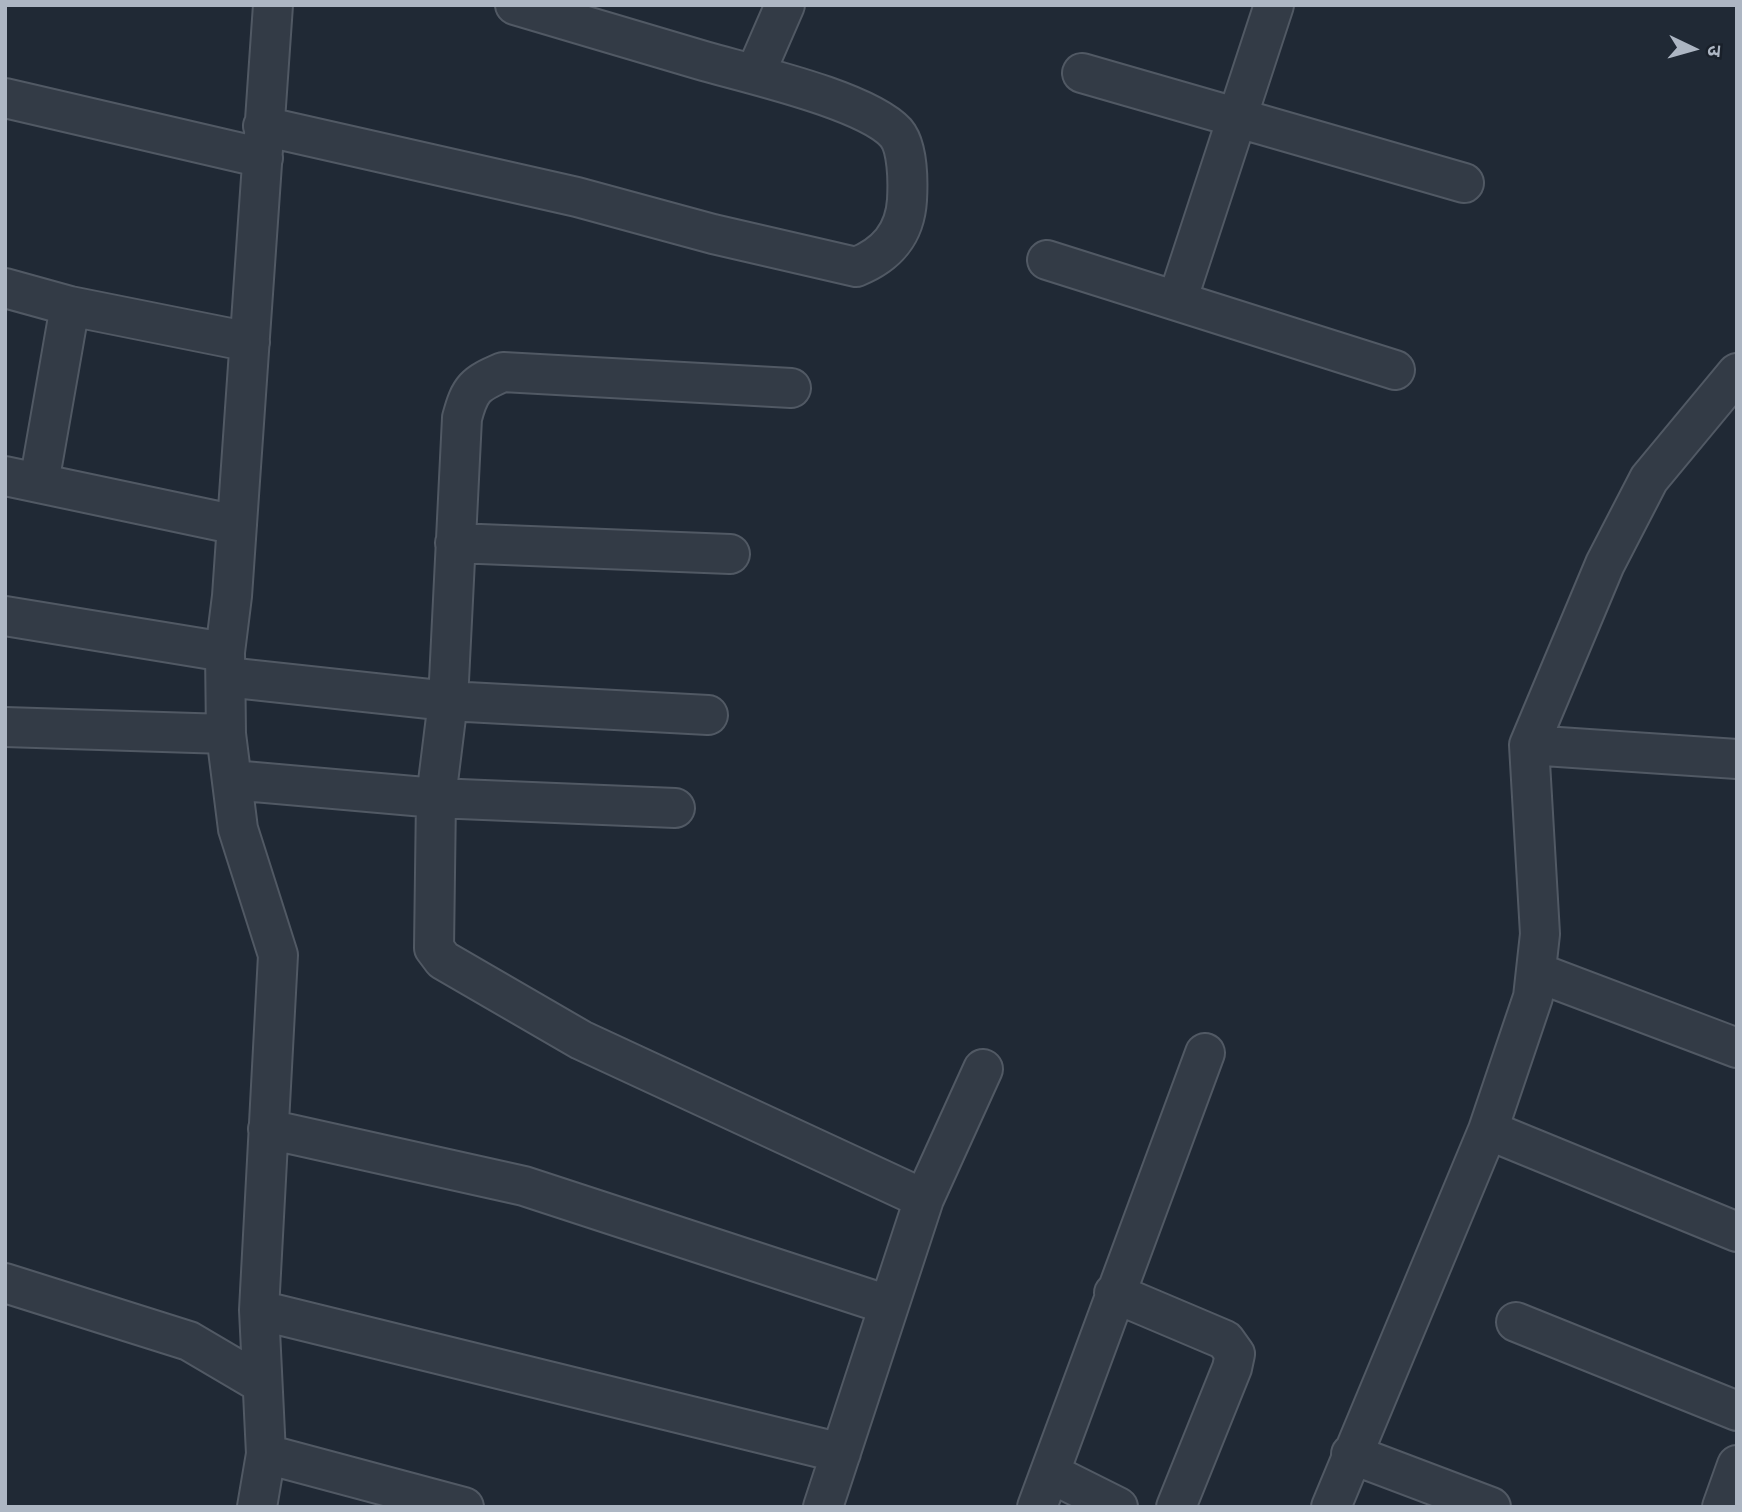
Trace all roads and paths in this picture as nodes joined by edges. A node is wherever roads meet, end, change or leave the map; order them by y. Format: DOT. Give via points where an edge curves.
graph roads {
  1 [pos="273,5"];
  2 [pos="515,5"];
  3 [pos="785,5"];
  4 [pos="1274,5"];
  5 [pos="1082,73"];
  6 [pos="755,74"];
  7 [pos="5,98"];
  8 [pos="1237,117"];
  9 [pos="263,142"];
  10 [pos="1464,183"];
  11 [pos="1047,260"];
  12 [pos="5,288"];
  13 [pos="1177,301"];
  14 [pos="70,306"];
  15 [pos="250,342"];
  16 [pos="1395,370"];
  17 [pos="1737,373"];
  18 [pos="791,388"];
  19 [pos="22,480"];
  20 [pos="237,525"];
  21 [pos="455,543"];
  22 [pos="730,554"];
  23 [pos="5,616"];
  24 [pos="225,664"];
  25 [pos="448,701"];
  26 [pos="708,715"];
  27 [pos="5,727"];
  28 [pos="226,734"];
  29 [pos="1529,746"];
  30 [pos="1737,760"];
  31 [pos="232,780"];
  32 [pos="436,798"];
  33 [pos="675,808"];
  34 [pos="1536,972"];
  35 [pos="1737,1048"];
  36 [pos="1205,1053"];
  37 [pos="983,1069"];
  38 [pos="268,1129"];
  39 [pos="1488,1130"];
  40 [pos="924,1199"];
  41 [pos="1737,1232"];
  42 [pos="5,1283"];
  43 [pos="1114,1293"];
  44 [pos="888,1305"];
  45 [pos="259,1310"];
  46 [pos="1516,1322"];
  47 [pos="262,1384"];
  48 [pos="1737,1411"];
  49 [pos="841,1453"];
  50 [pos="266,1454"];
  51 [pos="1351,1454"];
  52 [pos="1737,1465"];
  53 [pos="1044,1490"];
  54 [pos="257,1507"];
  55 [pos="464,1507"];
  56 [pos="823,1507"];
  57 [pos="1118,1507"];
  58 [pos="1176,1507"];
  59 [pos="1331,1507"];
  60 [pos="1491,1507"];
  61 [pos="1722,1507"];
  1 -- 9 [label="street"];
  2 -- 6 [label="street"];
  3 -- 6 [label="street"];
  4 -- 8 [label="street"];
  5 -- 8 [label="street"];
  6 -- 9 [label="street" via="870,113 897,134 905,162 907,202 897,237 878,258 856,267 577,197"];
  7 -- 9 [label="street"];
  8 -- 10 [label="street"];
  8 -- 13 [label="street"];
  9 -- 15 [label="street"];
  11 -- 13 [label="street"];
  12 -- 14 [label="street"];
  13 -- 16 [label="street"];
  14 -- 15 [label="street"];
  14 -- 19 [label="street"];
  15 -- 20 [label="street"];
  17 -- 29 [label="street" via="1649,479 1605,564"];
  18 -- 21 [label="street" via="503,372 478,382 462,418"];
  19 -- 20 [label="street"];
  20 -- 24 [label="street"];
  21 -- 22 [label="street"];
  21 -- 25 [label="street"];
  23 -- 24 [label="street"];
  24 -- 25 [label="street"];
  24 -- 28 [label="street"];
  25 -- 26 [label="street"];
  25 -- 32 [label="street"];
  27 -- 28 [label="street"];
  28 -- 31 [label="street"];
  29 -- 30 [label="street"];
  29 -- 34 [label="street" via="1541,934"];
  31 -- 32 [label="street"];
  31 -- 38 [label="street" via="238,829 278,955"];
  32 -- 33 [label="street"];
  32 -- 40 [label="street" via="432,933 434,948 443,960 581,1040"];
  34 -- 35 [label="street"];
  34 -- 39 [label="street" via="1533,997"];
  36 -- 43 [label="street"];
  37 -- 40 [label="street"];
  38 -- 44 [label="street" via="524,1186"];
  38 -- 45 [label="street"];
  39 -- 41 [label="street"];
  39 -- 51 [label="street"];
  40 -- 44 [label="street"];
  42 -- 47 [label="street" via="189,1341"];
  43 -- 53 [label="street"];
  43 -- 58 [label="street" via="1225,1340 1235,1354"];
  44 -- 49 [label="street"];
  45 -- 47 [label="street"];
  45 -- 49 [label="street"];
  46 -- 48 [label="street"];
  47 -- 50 [label="street"];
  49 -- 56 [label="street"];
  50 -- 54 [label="street"];
  50 -- 55 [label="street"];
  51 -- 59 [label="street"];
  51 -- 60 [label="street"];
  52 -- 61 [label="street"];
  53 -- 57 [label="street"];
}
